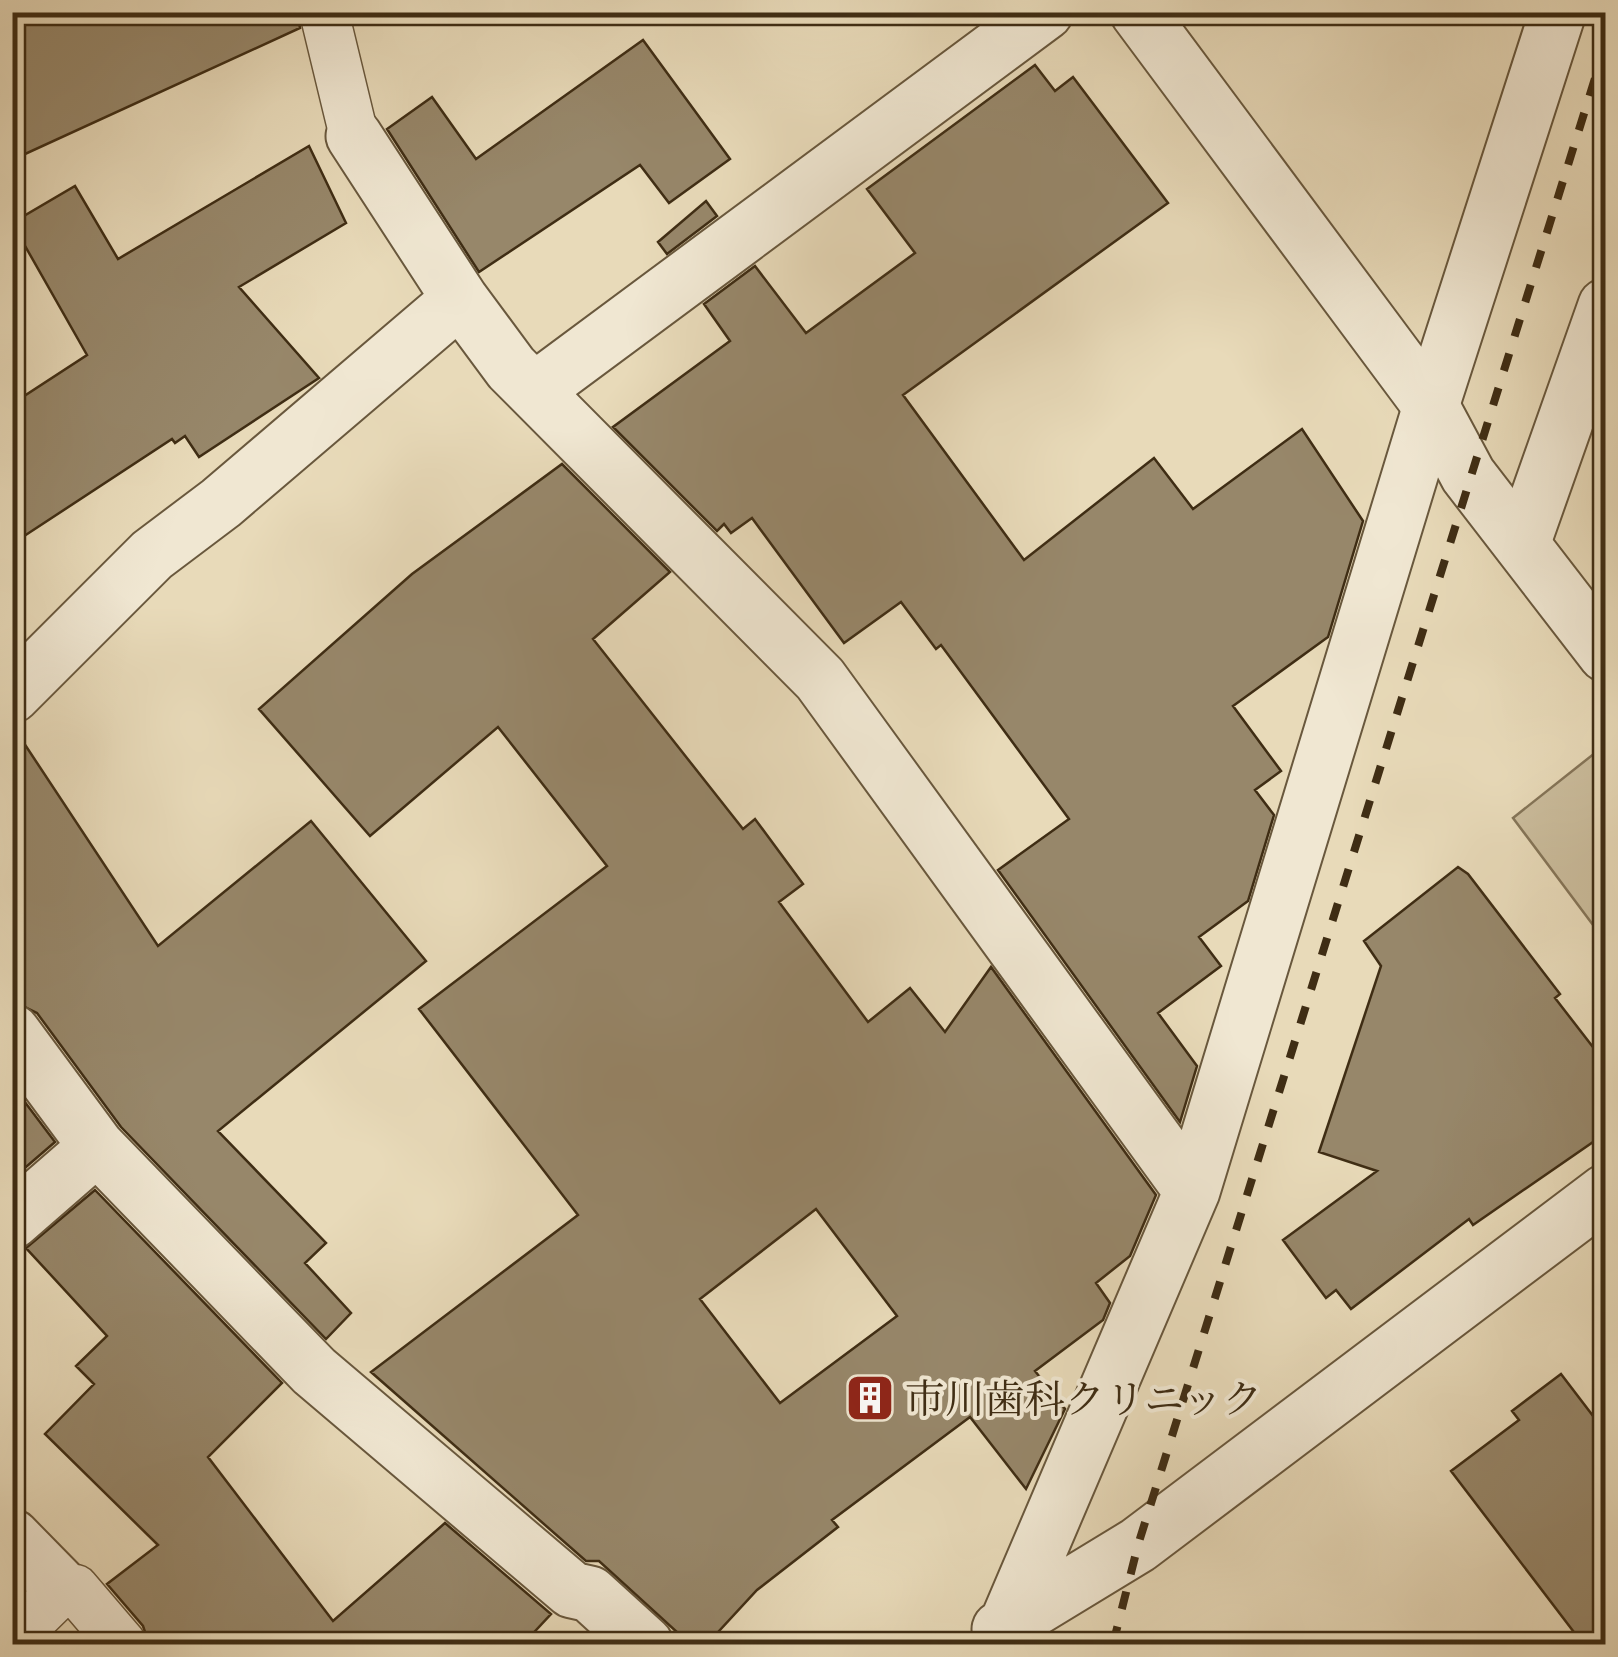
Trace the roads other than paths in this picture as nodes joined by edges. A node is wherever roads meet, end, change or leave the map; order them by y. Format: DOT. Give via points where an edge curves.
graph roads {
  1 [pos="324,12"];
  2 [pos="1045,12"];
  3 [pos="1138,12"];
  4 [pos="1558,12"];
  5 [pos="354,136"];
  6 [pos="460,299"];
  7 [pos="1606,306"];
  8 [pos="534,391"];
  9 [pos="1431,406"];
  10 [pos="1522,544"];
  11 [pos="1606,654"];
  12 [pos="12,695"];
  13 [pos="12,1032"];
  14 [pos="98,1147"];
  15 [pos="1192,1192"];
  16 [pos="1606,1192"];
  17 [pos="12,1221"];
  18 [pos="12,1537"];
  19 [pos="62,1589"];
  20 [pos="994,1633"];
  21 [pos="12,1639"];
  22 [pos="122,1644"];
  23 [pos="645,1644"];
  1 -- 5 [label="lane"];
  2 -- 8 [label="street"];
  3 -- 9 [label="street"];
  4 -- 9 [label="street"];
  5 -- 6 [label="street"];
  6 -- 8 [label="street"];
  6 -- 12 [label="street" via="152,555"];
  7 -- 10 [label="street"];
  8 -- 15 [label="street" via="820,680"];
  9 -- 10 [label="street" via="1468,475"];
  9 -- 15 [label="street"];
  10 -- 11 [label="street"];
  13 -- 14 [label="street"];
  14 -- 17 [label="street"];
  14 -- 23 [label="street" via="314,1372"];
  15 -- 20 [label="street"];
  16 -- 20 [label="street" via="1138,1545"];
  18 -- 19 [label="street"];
  19 -- 21 [label="lane"];
  19 -- 22 [label="lane" via="75,1589"];
}
